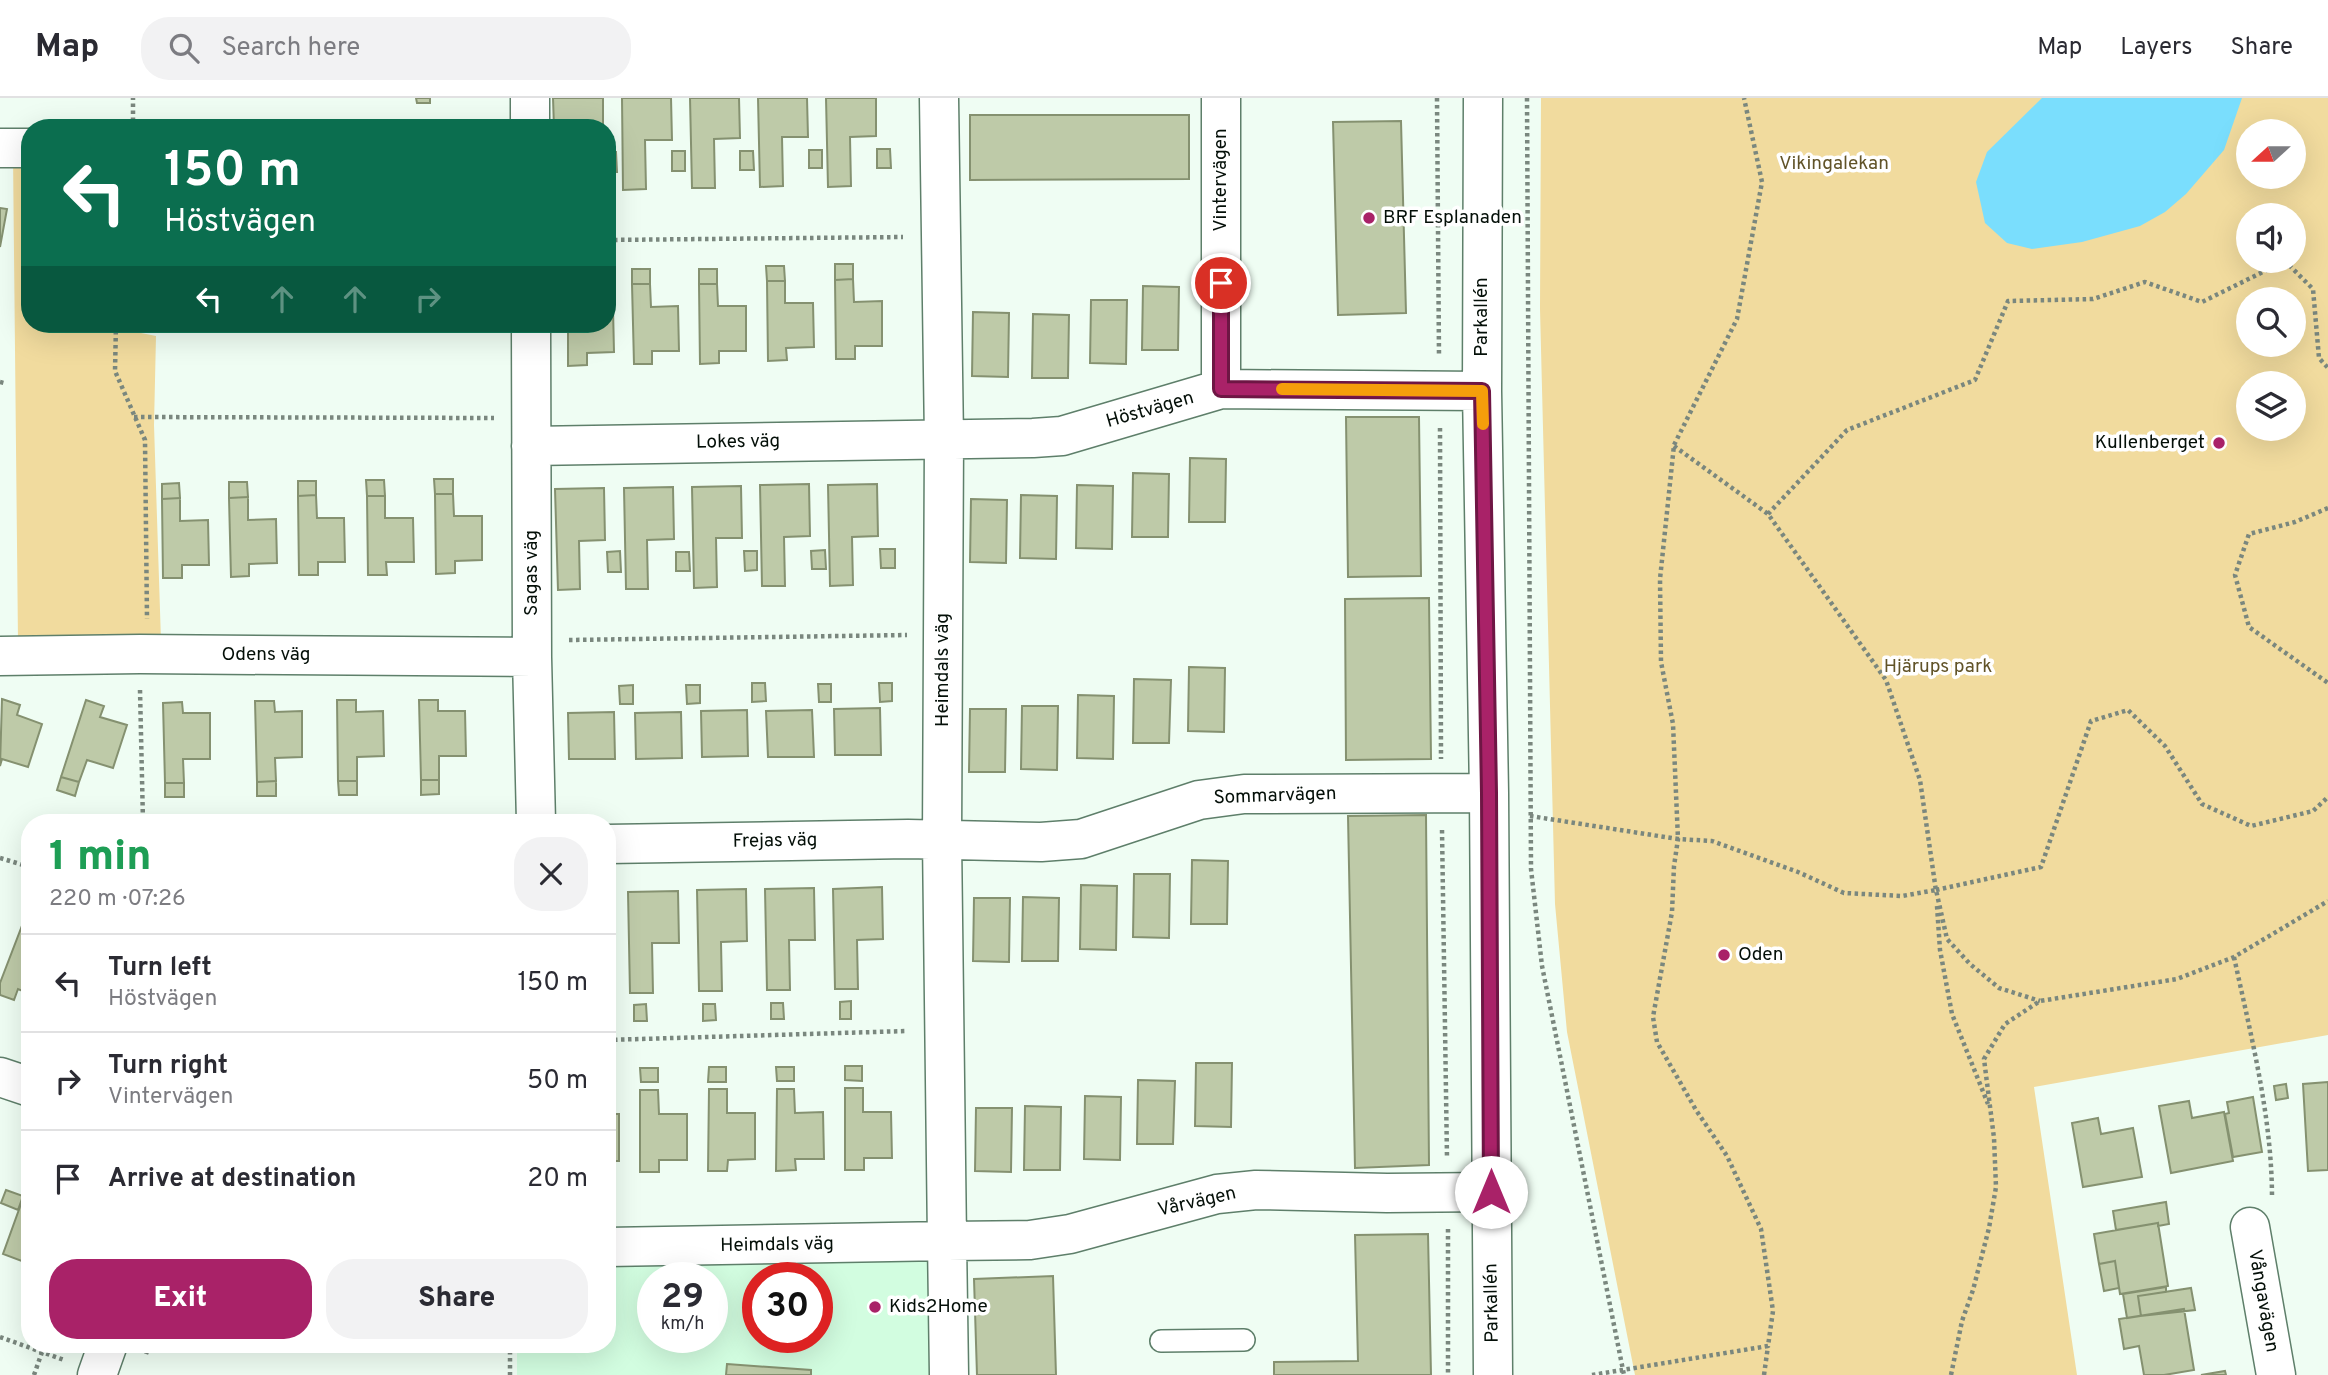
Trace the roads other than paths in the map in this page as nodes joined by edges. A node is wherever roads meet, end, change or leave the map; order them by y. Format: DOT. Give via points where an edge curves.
graph roads {
  1 [pos="530,98"];
  2 [pos="939,98"];
  3 [pos="1221,98"];
  4 [pos="1483,98"];
  5 [pos="530,119"];
  6 [pos="0,148"];
  7 [pos="21,148"];
  8 [pos="531,333"];
  9 [pos="1221,389"];
  10 [pos="1482,391"];
  11 [pos="944,440"];
  12 [pos="531,446"];
  13 [pos="532,649"];
  14 [pos="0,656"];
  15 [pos="1489,793"];
  16 [pos="536,814"];
  17 [pos="942,839"];
  18 [pos="616,844"];
  19 [pos="0,1077"];
  20 [pos="21,1084"];
  21 [pos="1491,1192"];
  22 [pos="2250,1227"];
  23 [pos="947,1241"];
  24 [pos="616,1247"];
  25 [pos="1244,1340"];
  26 [pos="1161,1341"];
  27 [pos="948,1375"];
  28 [pos="1493,1375"];
  29 [pos="2276,1375"];
  1 -- 5 [label="street"];
  2 -- 11 [label="street, Heimdals väg"];
  3 -- 9 [label="street, Vintervägen"];
  4 -- 10 [label="street, Parkallén"];
  6 -- 7 [label="street"];
  8 -- 12 [label="street, Sagas väg"];
  9 -- 10 [label="street, Höstvägen"];
  9 -- 11 [label="street, Höstvägen" via="1062,436"];
  10 -- 15 [label="street, Parkallén"];
  11 -- 12 [label="street, Lokes väg"];
  11 -- 17 [label="street, Heimdals väg"];
  12 -- 13 [label="street, Sagas väg"];
  13 -- 14 [label="street, Odens väg"];
  13 -- 16 [label="street, Sagas väg"];
  15 -- 17 [label="street, Sommarvägen" via="1244,794 1199,800 1081,839"];
  15 -- 21 [label="street, Parkallén"];
  17 -- 18 [label="street, Frejas väg"];
  17 -- 23 [label="street, Heimdals väg"];
  19 -- 20 [label="street"];
  21 -- 23 [label="street, Vårvägen" via="1256,1190 1217,1194 1070,1234 1030,1240"];
  21 -- 28 [label="street, Parkallén"];
  22 -- 29 [label="street, Vångavägen"];
  23 -- 24 [label="street, Heimdals väg"];
  23 -- 27 [label="street, Heimdals väg"];
  25 -- 26 [label="lane"];
}
